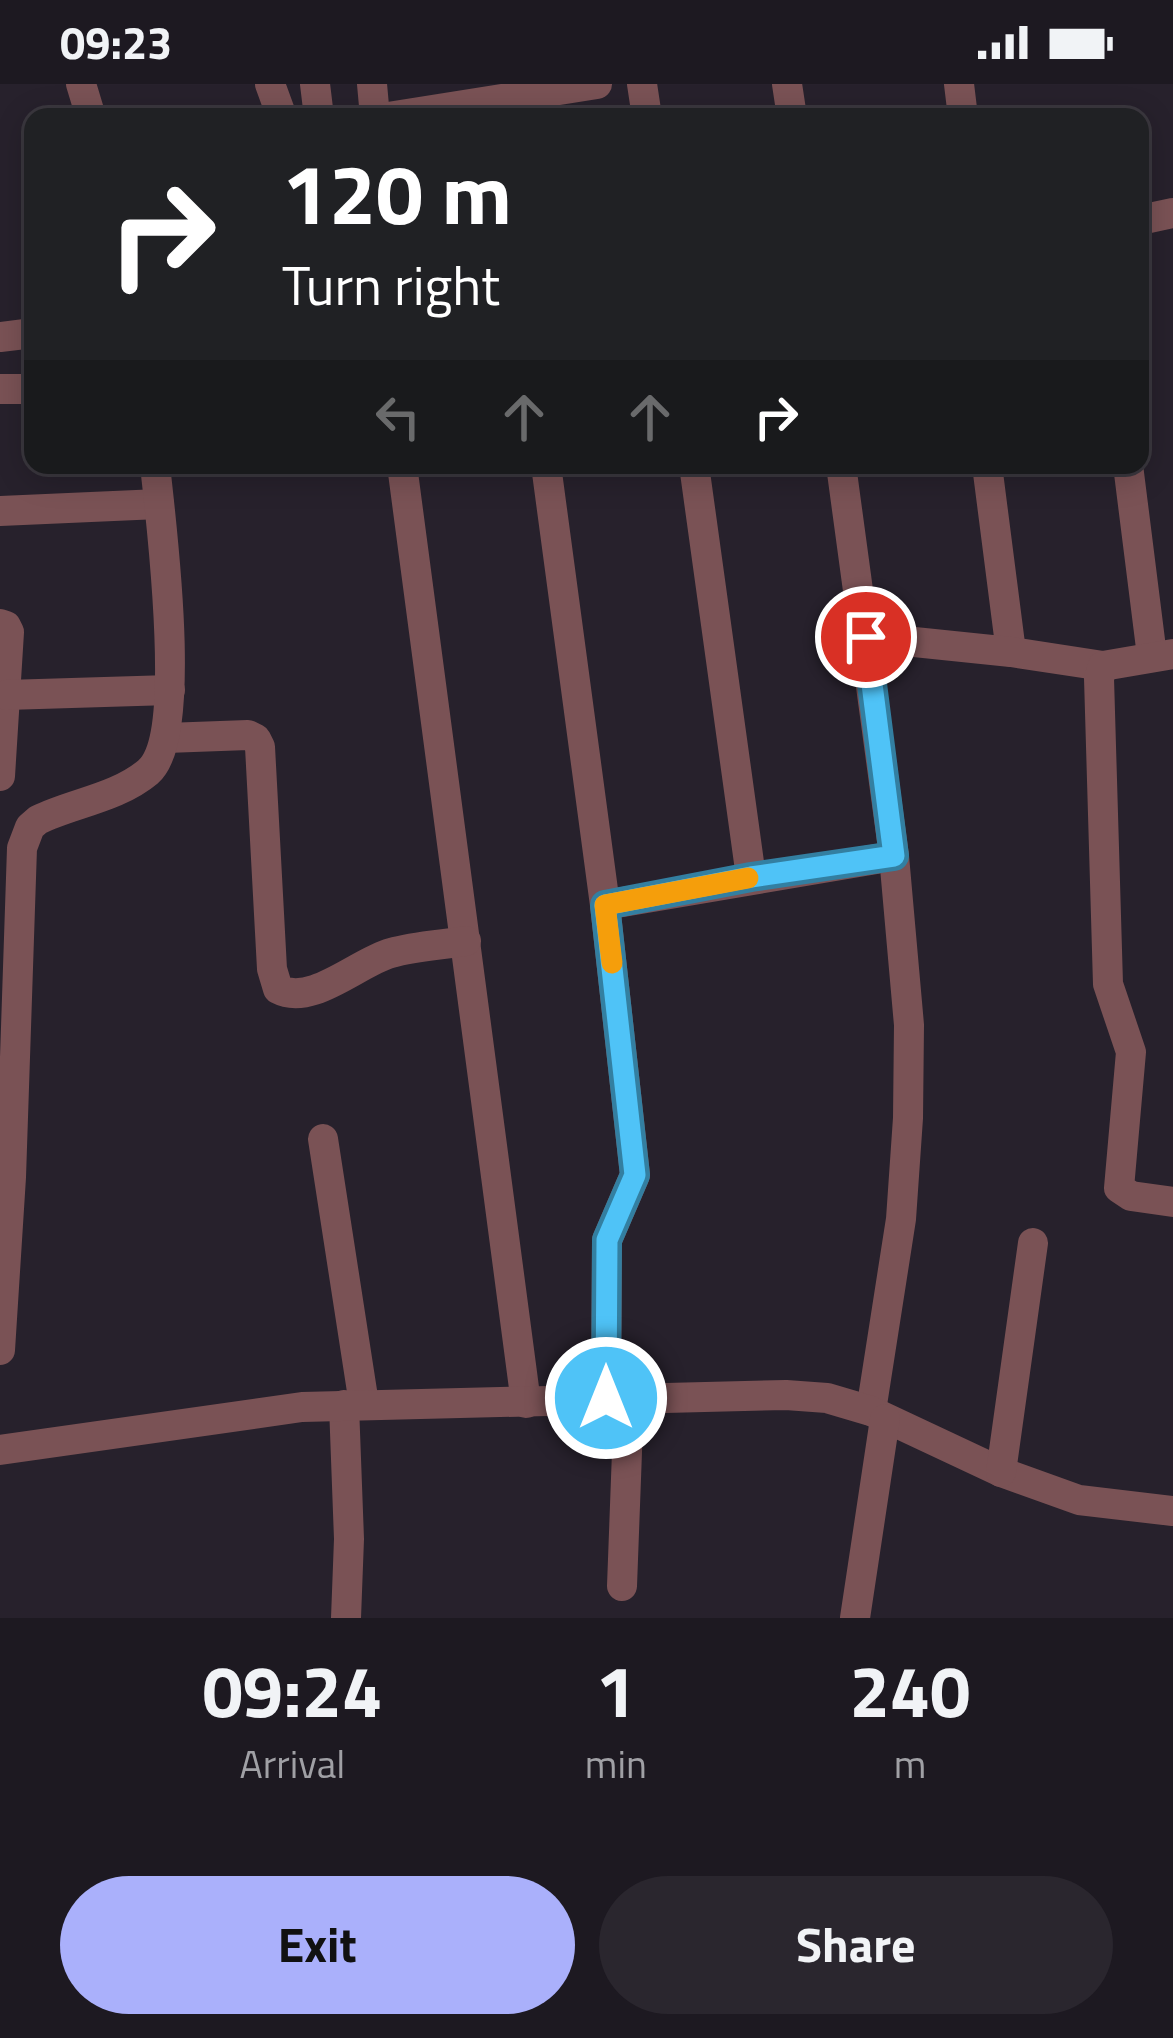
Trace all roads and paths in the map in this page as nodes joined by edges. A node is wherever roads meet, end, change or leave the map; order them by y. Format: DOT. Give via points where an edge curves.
graph roads {
  1 [pos="597,84"];
  2 [pos="546,88"];
  3 [pos="501,108"];
  4 [pos="156,474"];
  5 [pos="403,474"];
  6 [pos="547,474"];
  7 [pos="695,474"];
  8 [pos="842,474"];
  9 [pos="988,474"];
  10 [pos="1130,474"];
  11 [pos="159,504"];
  12 [pos="0,511"];
  13 [pos="0,624"];
  14 [pos="866,637"];
  15 [pos="1011,652"];
  16 [pos="1163,655"];
  17 [pos="1103,666"];
  18 [pos="170,690"];
  19 [pos="6,695"];
  20 [pos="166,738"];
  21 [pos="0,776"];
  22 [pos="15,822"];
  23 [pos="894,856"];
  24 [pos="751,877"];
  25 [pos="10,887"];
  26 [pos="605,905"];
  27 [pos="466,941"];
  28 [pos="323,1138"];
  29 [pos="1173,1202"];
  30 [pos="1034,1243"];
  31 [pos="0,1350"];
  32 [pos="618,1398"];
  33 [pos="526,1403"];
  34 [pos="354,1404"];
  35 [pos="878,1415"];
  36 [pos="0,1450"];
  37 [pos="1001,1472"];
  38 [pos="1173,1511"];
  39 [pos="622,1586"];
  40 [pos="346,1618"];
  41 [pos="855,1618"];
  1 -- 2 [label="street"];
  2 -- 3 [label="street"];
  4 -- 11 [label="street"];
  5 -- 27 [label="street"];
  6 -- 26 [label="street"];
  7 -- 24 [label="street"];
  8 -- 14 [label="street"];
  9 -- 15 [label="street"];
  10 -- 16 [label="street"];
  11 -- 12 [label="street"];
  11 -- 18 [label="street"];
  13 -- 19 [label="street" via="9,632"];
  14 -- 15 [label="street"];
  14 -- 23 [label="street"];
  15 -- 17 [label="street"];
  16 -- 17 [label="street"];
  17 -- 29 [label="street" via="1106,965 1131,1052 1118,1188"];
  18 -- 19 [label="street"];
  18 -- 20 [label="street"];
  19 -- 21 [label="street"];
  20 -- 22 [label="street" via="154,765 127,786"];
  20 -- 27 [label="street" via="256,739 278,988 308,992 386,954"];
  22 -- 25 [label="street" via="22,848"];
  23 -- 24 [label="street"];
  23 -- 35 [label="street" via="908,1118"];
  24 -- 26 [label="street"];
  25 -- 31 [label="street" via="11,1177"];
  26 -- 32 [label="street" via="635,1175 607,1240"];
  27 -- 33 [label="street"];
  28 -- 34 [label="street"];
  30 -- 37 [label="street"];
  32 -- 33 [label="street"];
  32 -- 35 [label="street" via="786,1395"];
  32 -- 39 [label="street"];
  33 -- 34 [label="street"];
  34 -- 36 [label="street"];
  34 -- 40 [label="street"];
  35 -- 37 [label="street"];
  35 -- 41 [label="street"];
  37 -- 38 [label="street" via="1104,1505"];
}
